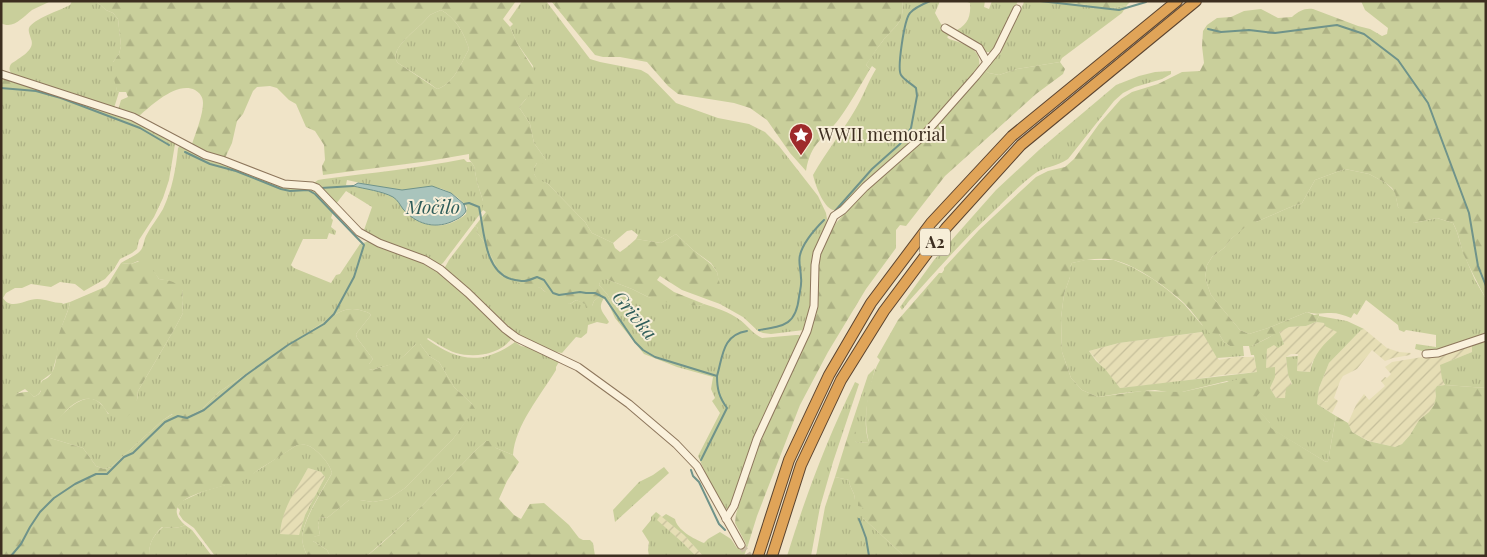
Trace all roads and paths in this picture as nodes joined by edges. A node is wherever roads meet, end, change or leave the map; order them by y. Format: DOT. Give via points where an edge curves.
graph roads {
  1 [pos="1177,1"];
  2 [pos="1196,1"];
  3 [pos="1017,9"];
  4 [pos="945,28"];
  5 [pos="987,62"];
  6 [pos="1,74"];
  7 [pos="1486,338"];
  8 [pos="1426,354"];
  9 [pos="726,519"];
  10 [pos="741,545"];
  11 [pos="758,556"];
  12 [pos="772,556"];
  1 -- 11 [label="highway, A2" via="1012,136 932,223 871,303 830,375 789,460"];
  2 -- 12 [label="highway, A2" via="1021,145 946,228 884,311 841,380 801,465"];
  3 -- 5 [label="street" via="997,50"];
  4 -- 5 [label="street" via="980,48"];
  5 -- 9 [label="street" via="923,136 834,216 817,253 814,306 807,331 757,439 734,506"];
  6 -- 9 [label="street" via="133,117 205,155 284,184 317,188 364,236 425,260 444,272 511,333 578,367 629,404 697,466"];
  7 -- 8 [label="street"];
  9 -- 10 [label="street"];
}
